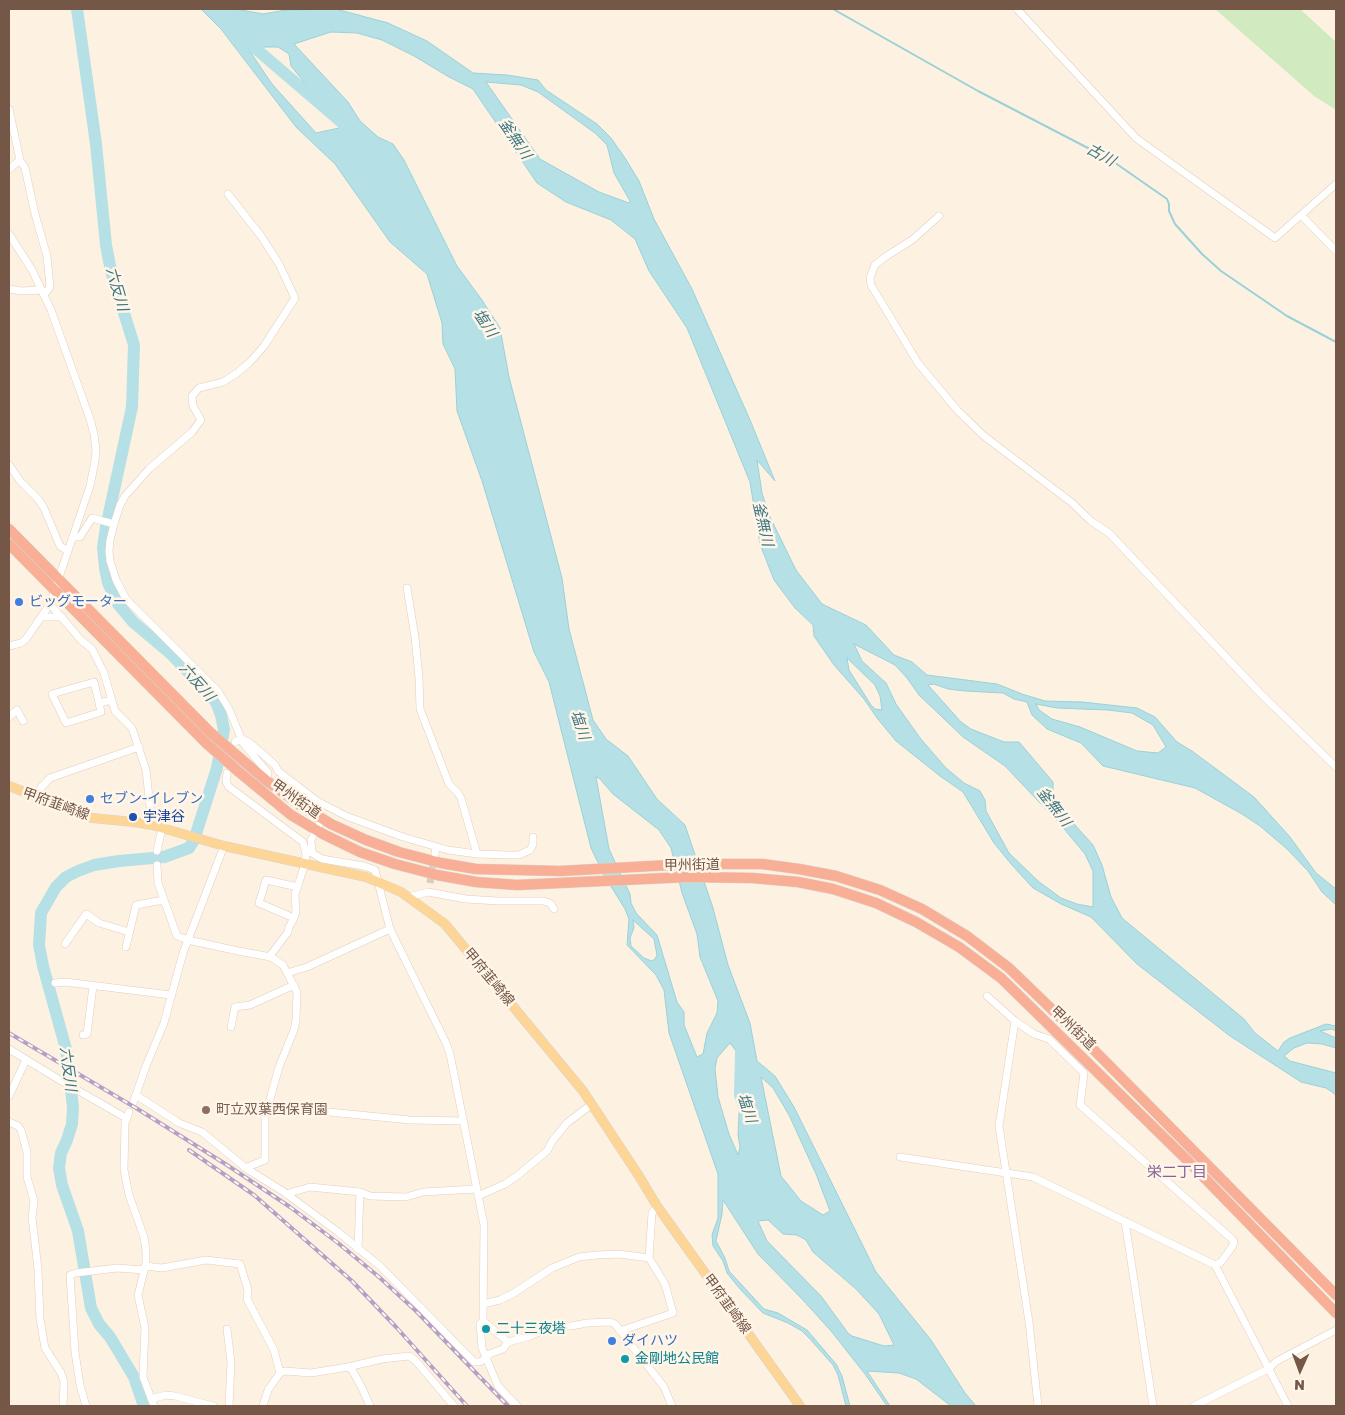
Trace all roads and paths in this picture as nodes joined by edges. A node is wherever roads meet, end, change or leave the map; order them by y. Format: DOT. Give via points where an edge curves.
graph roads {
  1 [pos="1017,9"];
  2 [pos="9,109"];
  3 [pos="20,160"];
  4 [pos="9,169"];
  5 [pos="1336,184"];
  6 [pos="228,194"];
  7 [pos="1301,215"];
  8 [pos="939,216"];
  9 [pos="9,234"];
  10 [pos="1336,251"];
  11 [pos="9,289"];
  12 [pos="43,292"];
  13 [pos="9,465"];
  14 [pos="113,524"];
  15 [pos="9,529"];
  16 [pos="73,537"];
  17 [pos="9,544"];
  18 [pos="68,551"];
  19 [pos="59,578"];
  20 [pos="407,588"];
  21 [pos="55,590"];
  22 [pos="50,604"];
  23 [pos="62,617"];
  24 [pos="41,618"];
  25 [pos="9,646"];
  26 [pos="112,700"];
  27 [pos="99,703"];
  28 [pos="9,718"];
  29 [pos="23,721"];
  30 [pos="238,740"];
  31 [pos="139,747"];
  32 [pos="1336,767"];
  33 [pos="227,773"];
  34 [pos="267,782"];
  35 [pos="9,786"];
  36 [pos="34,796"];
  37 [pos="322,819"];
  38 [pos="152,825"];
  39 [pos="162,828"];
  40 [pos="316,830"];
  41 [pos="532,837"];
  42 [pos="224,846"];
  43 [pos="157,851"];
  44 [pos="477,854"];
  45 [pos="306,864"];
  46 [pos="157,865"];
  47 [pos="378,882"];
  48 [pos="430,883"];
  49 [pos="298,887"];
  50 [pos="428,892"];
  51 [pos="409,897"];
  52 [pos="164,900"];
  53 [pos="554,909"];
  54 [pos="294,918"];
  55 [pos="390,928"];
  56 [pos="129,932"];
  57 [pos="188,940"];
  58 [pos="65,944"];
  59 [pos="126,947"];
  60 [pos="269,957"];
  61 [pos="287,973"];
  62 [pos="55,983"];
  63 [pos="93,986"];
  64 [pos="294,986"];
  65 [pos="171,995"];
  66 [pos="987,996"];
  67 [pos="1015,1021"];
  68 [pos="231,1027"];
  69 [pos="83,1035"];
  70 [pos="1086,1043"];
  71 [pos="9,1049"];
  72 [pos="1077,1051"];
  73 [pos="1069,1058"];
  74 [pos="26,1060"];
  75 [pos="136,1095"];
  76 [pos="9,1096"];
  77 [pos="133,1103"];
  78 [pos="592,1104"];
  79 [pos="268,1106"];
  80 [pos="463,1121"];
  81 [pos="9,1122"];
  82 [pos="900,1157"];
  83 [pos="245,1168"];
  84 [pos="1007,1172"];
  85 [pos="360,1192"];
  86 [pos="478,1192"];
  87 [pos="286,1194"];
  88 [pos="657,1206"];
  89 [pos="1125,1221"];
  90 [pos="358,1249"];
  91 [pos="649,1258"];
  92 [pos="1214,1264"];
  93 [pos="145,1268"];
  94 [pos="1336,1295"];
  95 [pos="483,1304"];
  96 [pos="1336,1313"];
  97 [pos="483,1321"];
  98 [pos="227,1329"];
  99 [pos="1336,1330"];
  100 [pos="620,1331"];
  101 [pos="508,1342"];
  102 [pos="486,1359"];
  103 [pos="348,1366"];
  104 [pos="1268,1369"];
  105 [pos="280,1373"];
  106 [pos="152,1403"];
  107 [pos="63,1406"];
  108 [pos="86,1406"];
  109 [pos="213,1406"];
  110 [pos="229,1406"];
  111 [pos="263,1406"];
  112 [pos="370,1406"];
  113 [pos="454,1406"];
  114 [pos="517,1406"];
  115 [pos="672,1406"];
  116 [pos="800,1406"];
  117 [pos="1038,1406"];
  118 [pos="1153,1406"];
  119 [pos="1194,1406"];
  120 [pos="1288,1406"];
  1 -- 7 [label="street" via="1136,138 1275,238"];
  2 -- 3 [label="street"];
  3 -- 4 [label="street"];
  3 -- 12 [label="street" via="25,168 47,256 50,287"];
  5 -- 7 [label="street"];
  6 -- 14 [label="street" via="261,236 295,298 250,362 223,382 199,388 192,396 193,406 201,420 125,496"];
  7 -- 10 [label="street"];
  8 -- 32 [label="street" via="912,240 875,265 870,278 870,285 918,363 958,411 984,436 1109,533 1260,693"];
  9 -- 12 [label="street"];
  11 -- 12 [label="street"];
  12 -- 16 [label="street" via="94,434 96,450 93,474"];
  13 -- 18 [label="street" via="38,499 60,546"];
  14 -- 16 [label="street" via="92,518 80,537"];
  14 -- 30 [label="street" via="110,561 120,590 210,682 224,701"];
  15 -- 19 [label="highway, 甲州街道"];
  16 -- 18 [label="street"];
  17 -- 21 [label="highway, 甲州街道"];
  18 -- 19 [label="street"];
  19 -- 21 [label="street"];
  19 -- 34 [label="highway, 甲州街道, bridge" via="211,733"];
  20 -- 44 [label="street" via="416,637 420,710 449,784 460,798"];
  21 -- 22 [label="street"];
  21 -- 40 [label="highway, 甲州街道, bridge" via="206,743 284,809"];
  22 -- 23 [label="street"];
  22 -- 24 [label="street"];
  23 -- 24 [label="street"];
  23 -- 26 [label="street" via="92,649"];
  24 -- 25 [label="street" via="26,639"];
  26 -- 27 [label="street"];
  26 -- 31 [label="street" via="115,711 132,728"];
  27 -- 27 [label="street" via="101,712 66,723 52,694 94,682"];
  28 -- 29 [label="street" via="17,710"];
  30 -- 34 [label="street" via="268,773"];
  30 -- 44 [label="street" via="250,743 278,771 317,801 363,823 436,851"];
  31 -- 36 [label="street" via="50,778"];
  31 -- 38 [label="street" via="146,770"];
  33 -- 45 [label="street" via="229,787 303,842"];
  34 -- 37 [label="highway, 甲州街道"];
  35 -- 36 [label="main road, 甲府韮崎線"];
  36 -- 38 [label="main road, 甲府韮崎線" via="92,818"];
  37 -- 40 [label="street"];
  37 -- 70 [label="highway, 甲州街道" via="399,852 476,869 560,871 688,864 762,864 836,876 880,890 922,909 967,936 1009,968"];
  38 -- 39 [label="main road, 甲府韮崎線"];
  39 -- 42 [label="main road, 甲府韮崎線"];
  39 -- 43 [label="street"];
  40 -- 47 [label="street" via="310,844 312,853 322,859 370,867 375,870"];
  40 -- 72 [label="highway, 甲州街道" via="360,852 396,864 437,875 484,882 517,885 767,878 833,889 876,903 959,947 1001,978"];
  41 -- 44 [label="street" via="530,850 520,855"];
  42 -- 45 [label="main road, 甲府韮崎線"];
  42 -- 57 [label="street"];
  45 -- 47 [label="main road, 甲府韮崎線" via="350,872"];
  45 -- 49 [label="street"];
  46 -- 52 [label="street" via="158,883"];
  47 -- 51 [label="main road, 甲府韮崎線"];
  47 -- 55 [label="street"];
  48 -- 50 [label="street"];
  49 -- 54 [label="street"];
  49 -- 54 [label="street" via="266,880 259,903"];
  50 -- 51 [label="street"];
  50 -- 53 [label="street" via="490,901 543,901"];
  51 -- 78 [label="main road, 甲府韮崎線" via="445,924"];
  52 -- 56 [label="street" via="136,905"];
  52 -- 57 [label="street" via="178,936"];
  54 -- 60 [label="street" via="288,932"];
  55 -- 61 [label="street" via="307,967"];
  55 -- 80 [label="street" via="446,1042"];
  56 -- 58 [label="street" via="99,923 86,914"];
  56 -- 59 [label="street"];
  57 -- 60 [label="street"];
  57 -- 65 [label="street"];
  60 -- 61 [label="street" via="278,960"];
  61 -- 64 [label="street"];
  62 -- 63 [label="street"];
  63 -- 65 [label="street"];
  63 -- 69 [label="street" via="87,1034"];
  64 -- 68 [label="street" via="250,1005 235,1007"];
  64 -- 79 [label="street" via="298,1000 296,1020"];
  65 -- 75 [label="street" via="164,1023"];
  66 -- 67 [label="street"];
  67 -- 73 [label="street" via="1048,1039"];
  67 -- 84 [label="street" via="999,1126"];
  70 -- 72 [label="street"];
  70 -- 94 [label="highway, 甲州街道"];
  71 -- 74 [label="street"];
  72 -- 73 [label="street"];
  72 -- 96 [label="highway, 甲州街道"];
  73 -- 92 [label="street" via="1084,1072 1080,1105 1232,1239 1232,1247 1221,1262"];
  74 -- 76 [label="street"];
  74 -- 93 [label="street" via="127,1115 124,1124 124,1170 144,1237"];
  75 -- 77 [label="street"];
  75 -- 83 [label="street" via="179,1123 202,1132"];
  78 -- 86 [label="street" via="568,1123 547,1152 525,1170 505,1184"];
  78 -- 88 [label="main road, 甲府韮崎線"];
  79 -- 80 [label="street" via="410,1120"];
  79 -- 83 [label="street" via="264,1121 265,1160"];
  80 -- 86 [label="street"];
  81 -- 107 [label="street" via="22,1130 27,1152 27,1177 34,1201 32,1217 40,1319 45,1348 64,1382"];
  82 -- 84 [label="street"];
  83 -- 87 [label="street"];
  84 -- 89 [label="street" via="1047,1183"];
  84 -- 117 [label="street"];
  85 -- 86 [label="street" via="370,1196 406,1197 423,1192"];
  85 -- 87 [label="street" via="310,1187"];
  85 -- 90 [label="street"];
  86 -- 95 [label="street" via="484,1225"];
  87 -- 90 [label="street"];
  88 -- 91 [label="street" via="652,1212"];
  88 -- 116 [label="main road, 甲府韮崎線"];
  89 -- 92 [label="street"];
  89 -- 118 [label="street"];
  90 -- 102 [label="street" via="380,1266 474,1362"];
  91 -- 95 [label="street" via="619,1254 579,1257 552,1268 500,1300"];
  91 -- 100 [label="street" via="665,1284 673,1313"];
  92 -- 104 [label="street"];
  93 -- 105 [label="street" via="206,1260 240,1264 248,1290 247,1299 274,1350"];
  93 -- 106 [label="street" via="138,1295 145,1328 143,1376"];
  93 -- 108 [label="street" via="118,1268 70,1275 75,1352"];
  95 -- 97 [label="street"];
  97 -- 101 [label="street"];
  97 -- 102 [label="street" via="480,1324 481,1338"];
  98 -- 110 [label="street" via="231,1362"];
  99 -- 104 [label="street"];
  100 -- 101 [label="street" via="610,1322 553,1326"];
  100 -- 115 [label="street" via="664,1387"];
  101 -- 102 [label="street"];
  102 -- 114 [label="street" via="498,1386"];
  103 -- 105 [label="street" via="311,1373"];
  103 -- 112 [label="street"];
  103 -- 113 [label="street" via="409,1356"];
  104 -- 119 [label="street"];
  104 -- 120 [label="street"];
  105 -- 111 [label="street" via="268,1390"];
  106 -- 109 [label="street" via="166,1395"];
}
